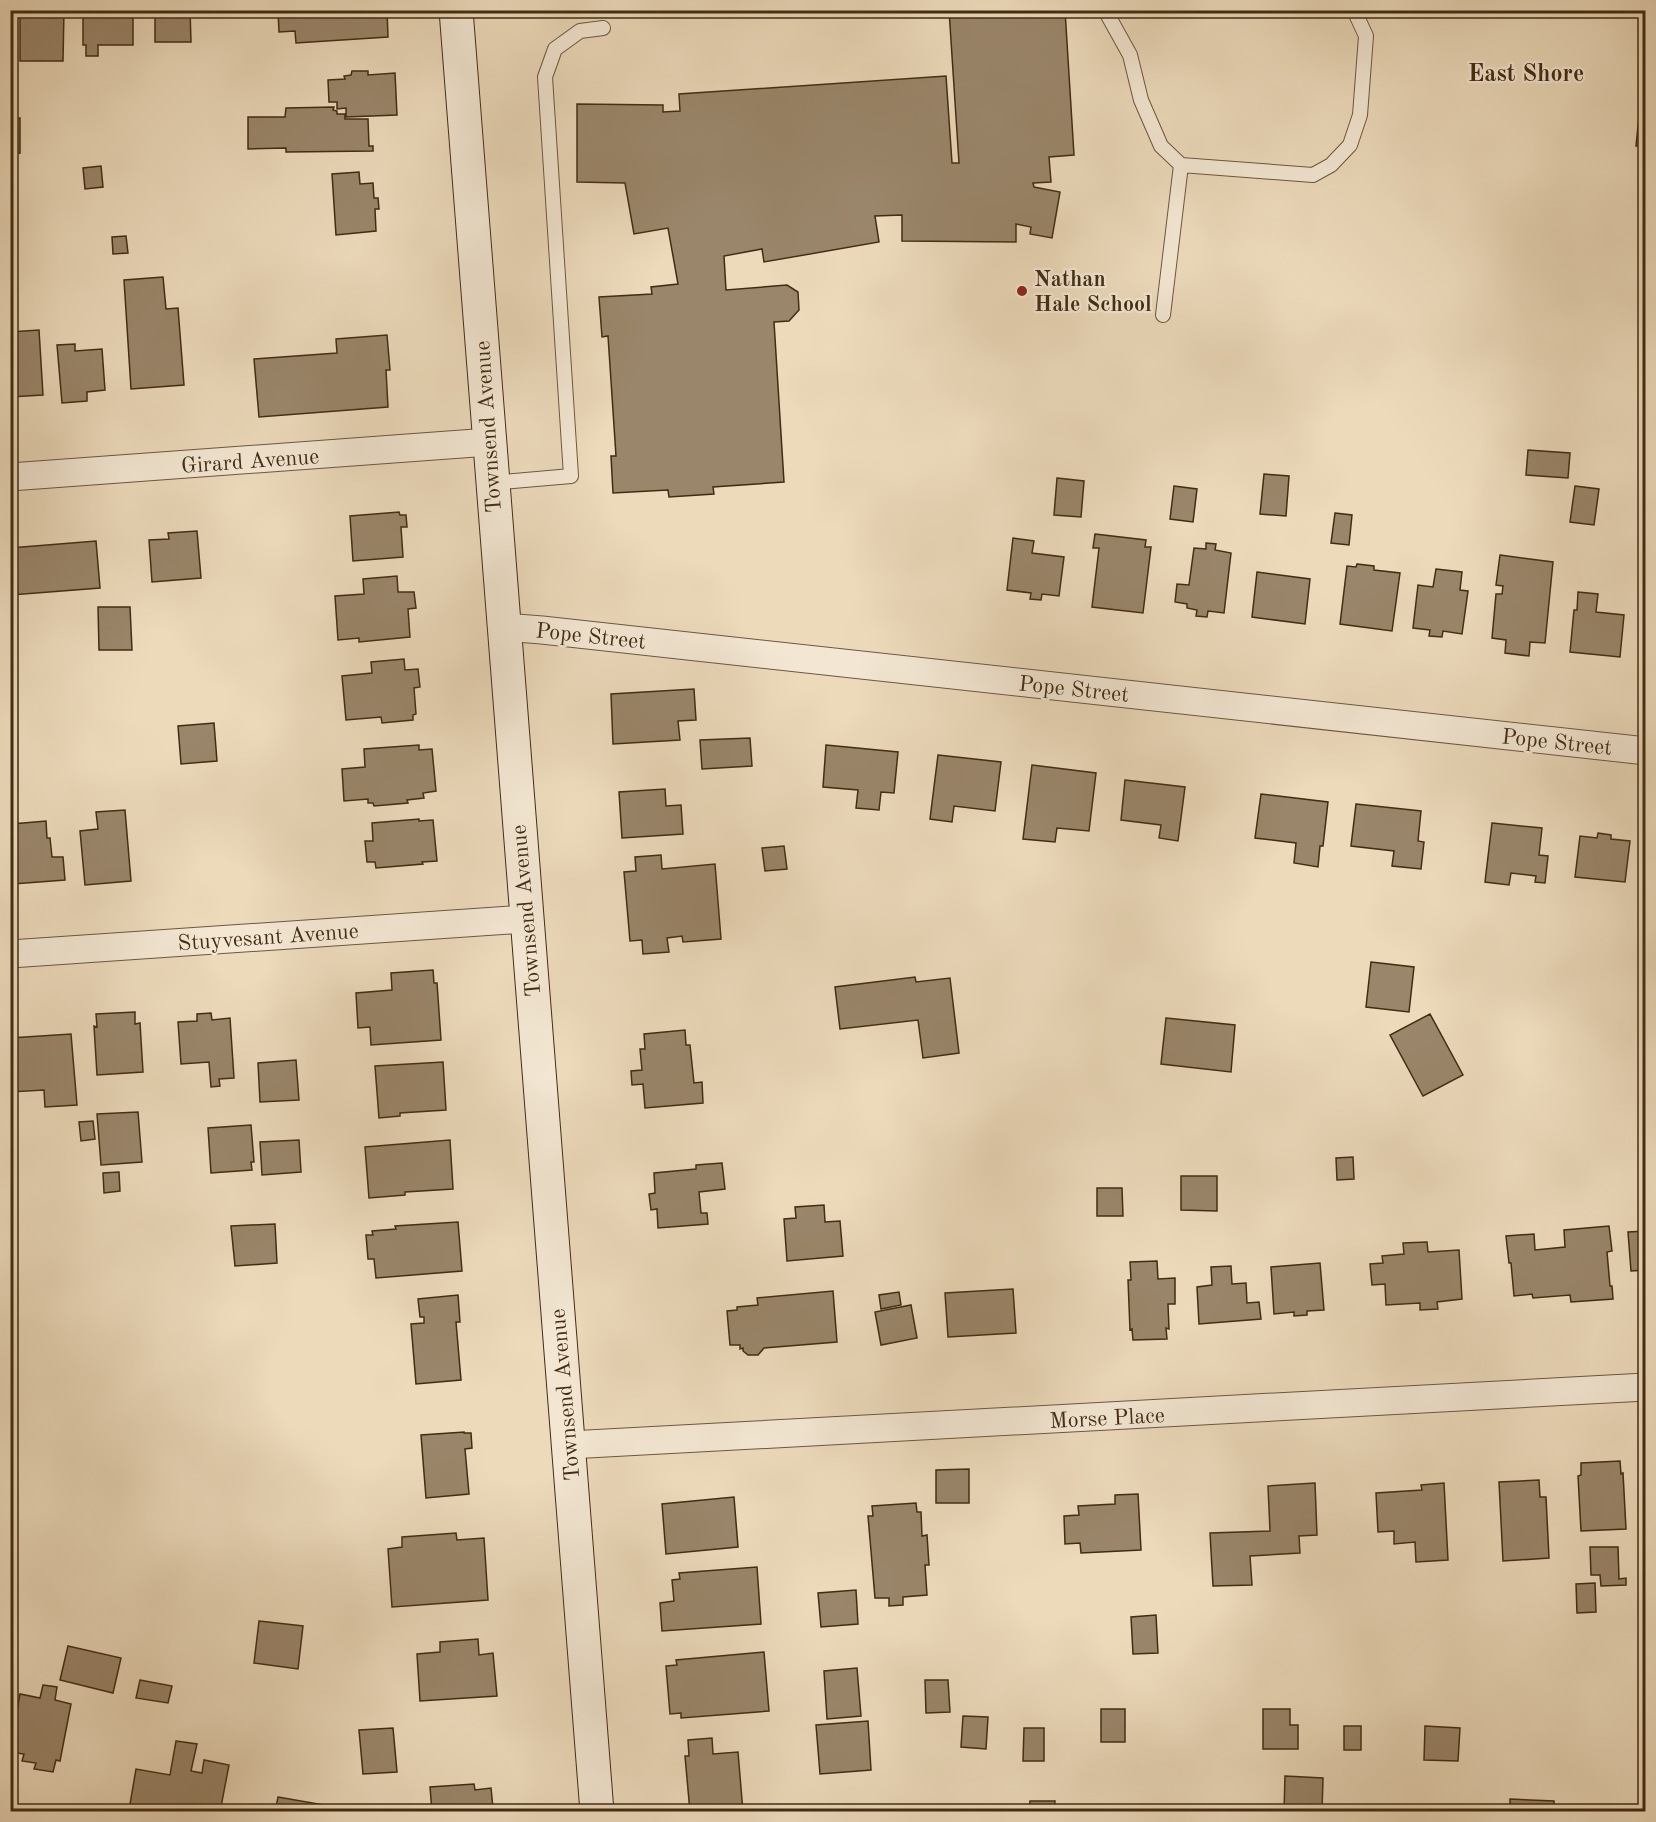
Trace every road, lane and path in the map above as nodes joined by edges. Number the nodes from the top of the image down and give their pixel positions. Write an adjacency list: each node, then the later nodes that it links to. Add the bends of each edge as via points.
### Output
1 (456, 10): 7 (main road, Townsend Avenue)
2 (1105, 10): 5 (lane, via 1130,55 1141,100 1161,146)
3 (1354, 10): 5 (lane, via 1366,36 1360,115 1350,145 1330,165 1313,175)
4 (603, 28): 9 (lane, via 580,31 555,50 545,77 571,476)
5 (1181, 165): 6 (lane)
6 (1163, 315)
7 (489, 442): 8 (street, Girard Avenue); 9 (main road, Townsend Avenue)
8 (10, 477)
9 (492, 483): 10 (main road, Townsend Avenue)
10 (503, 627): 11 (street, Pope Street); 12 (main road, Townsend Avenue)
11 (1646, 751)
12 (526, 919): 13 (street, Stuyvesant Avenue); 15 (main road, Townsend Avenue)
13 (10, 954)
14 (1646, 1387): 15 (street, Morse Place)
15 (569, 1445): 16 (main road, Townsend Avenue)
16 (597, 1812)

